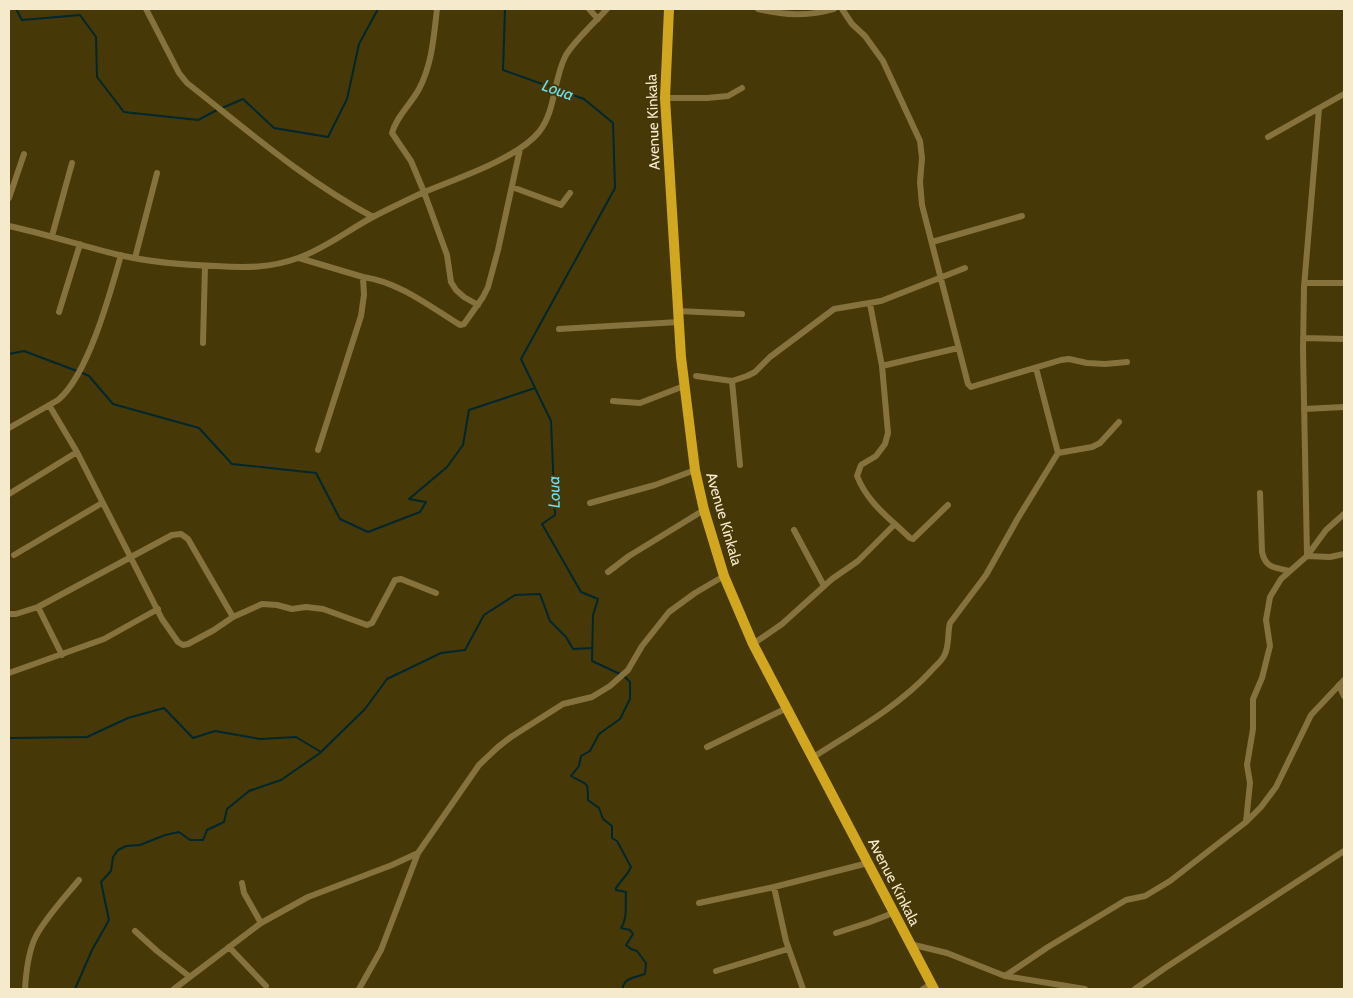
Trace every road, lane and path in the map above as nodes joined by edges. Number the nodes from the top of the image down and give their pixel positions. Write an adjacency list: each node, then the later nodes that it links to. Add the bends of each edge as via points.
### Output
1 (146, 9): 24 (street, via 179,73 187,82 316,184)
2 (437, 9): 20 (street, via 428,66 419,89 392,133 411,161)
3 (589, 9): 9 (street)
4 (607, 9): 9 (street)
5 (669, 9): 12 (main road, Avenue Kinkala)
6 (758, 9): 7 (street, via 783,15 806,15)
7 (834, 9)
8 (842, 9): 27 (street, via 883,61 920,141 922,205)
9 (598, 19): 15 (street, via 565,56 544,124)
10 (742, 88): 12 (street, via 728,96)
11 (1344, 94): 13 (street)
12 (665, 98): 40 (main road, Avenue Kinkala)
13 (1319, 109): 14 (street); 36 (street)
14 (1268, 137)
15 (520, 149): 19 (street); 20 (street)
16 (24, 154): 22 (street)
17 (72, 164): 26 (street)
18 (157, 173): 30 (street)
19 (512, 187): 21 (street, via 561,204); 39 (street, via 490,280)
20 (424, 192): 24 (street); 39 (street, via 447,255 452,282 456,290)
21 (570, 193)
22 (9, 198)
23 (1022, 216): 27 (street)
24 (373, 217): 31 (street)
25 (9, 226): 26 (street)
26 (52, 236): 28 (street)
27 (932, 242): 35 (street)
28 (80, 244): 29 (street); 41 (street)
29 (121, 255): 30 (street); 56 (street, via 90,348 65,394)
30 (135, 258): 32 (street)
31 (299, 258): 32 (street, via 254,268); 34 (street)
32 (205, 266): 47 (street)
33 (965, 268): 35 (street)
34 (363, 277): 39 (street, via 397,286 460,325); 61 (street, via 362,316)
35 (940, 277): 38 (street); 48 (street)
36 (1304, 283): 37 (street); 45 (street)
37 (1344, 283)
38 (870, 304): 50 (street); 53 (street, via 834,309 755,372)
39 (478, 305)
40 (678, 311): 42 (street); 43 (main road, Avenue Kinkala)
41 (59, 312)
42 (742, 314)
43 (679, 322): 44 (street); 54 (main road, Avenue Kinkala)
44 (559, 329)
45 (1303, 338): 46 (street); 58 (street)
46 (1344, 339)
47 (203, 343)
48 (958, 348): 50 (street); 51 (street, via 971,387)
49 (1127, 362): 51 (street, via 1105,364 1069,359)
50 (882, 366): 73 (street, via 888,433 885,444 876,456 861,466 857,476 863,490)
51 (1036, 368): 63 (street)
52 (696, 376): 53 (street)
53 (732, 381): 64 (street)
54 (684, 386): 55 (street, via 640,403); 65 (main road, Avenue Kinkala)
55 (613, 401)
56 (49, 405): 60 (street); 62 (street)
57 (1344, 407): 58 (street)
58 (1304, 409): 77 (street)
59 (1119, 422): 63 (street, via 1100,443)
60 (9, 428)
61 (318, 450)
62 (77, 452): 67 (street); 68 (street)
63 (1058, 453): 95 (street, via 986,575 950,622 948,646 943,657 891,707)
64 (740, 465)
65 (695, 470): 69 (street); 71 (main road, Avenue Kinkala)
66 (1260, 493): 79 (street, via 1264,560 1273,567)
67 (9, 494)
68 (102, 503): 76 (street); 78 (street)
69 (590, 503)
70 (948, 505): 73 (street, via 913,539)
71 (704, 510): 80 (street); 81 (main road, Avenue Kinkala)
72 (1344, 514): 77 (street, via 1326,530)
73 (895, 524): 82 (street, via 858,561)
74 (794, 530): 82 (street)
75 (1344, 554): 77 (street)
76 (14, 555)
77 (1307, 556): 79 (street)
78 (132, 557): 84 (street); 85 (street); 87 (street, via 172,535 185,536)
79 (1289, 571): 96 (street, via 1270,597 1267,608 1270,646 1253,699)
80 (608, 572)
81 (724, 576): 88 (main road, Avenue Kinkala); 98 (street, via 669,612 628,670 610,686 592,697 563,704 498,747 479,765)
82 (824, 586): 88 (street, via 782,624)
83 (436, 593): 87 (street, via 401,579 395,580 372,623 367,625 323,609 292,609 270,604 262,604)
84 (38, 607): 86 (street); 89 (street)
85 (158, 609): 87 (street, via 182,645); 89 (street, via 104,639)
86 (9, 614)
87 (233, 618)
88 (753, 644): 93 (main road, Avenue Kinkala)
89 (62, 655): 90 (street)
90 (9, 673)
91 (1342, 683): 92 (street); 96 (street, via 1311,715 1276,787)
92 (1344, 696)
93 (787, 708): 94 (street); 95 (main road, Avenue Kinkala)
94 (707, 748)
95 (812, 758): 99 (main road, Avenue Kinkala)
96 (1246, 822): 112 (street, via 1170,882 1145,896 1126,900)
97 (1344, 851): 121 (street)
98 (418, 853): 105 (street, via 308,897); 118 (street, via 381,950)
99 (868, 863): 102 (street); 104 (main road, Avenue Kinkala)
100 (79, 880): 116 (street, via 36,936)
101 (242, 883): 105 (street)
102 (774, 887): 103 (street); 110 (street)
103 (699, 903)
104 (893, 913): 107 (street); 108 (main road, Avenue Kinkala)
105 (261, 923): 109 (street)
106 (135, 930): 113 (street)
107 (836, 933)
108 (909, 944): 112 (street, via 946,953); 115 (main road, Avenue Kinkala)
109 (229, 947): 113 (street); 114 (street)
110 (788, 948): 111 (street); 119 (street)
111 (716, 972)
112 (1005, 976): 120 (street)
113 (190, 977): 117 (street)
114 (266, 986)
115 (929, 988)
116 (25, 989)
117 (174, 989)
118 (359, 989)
119 (803, 989)
120 (1085, 989)
121 (1135, 989)

